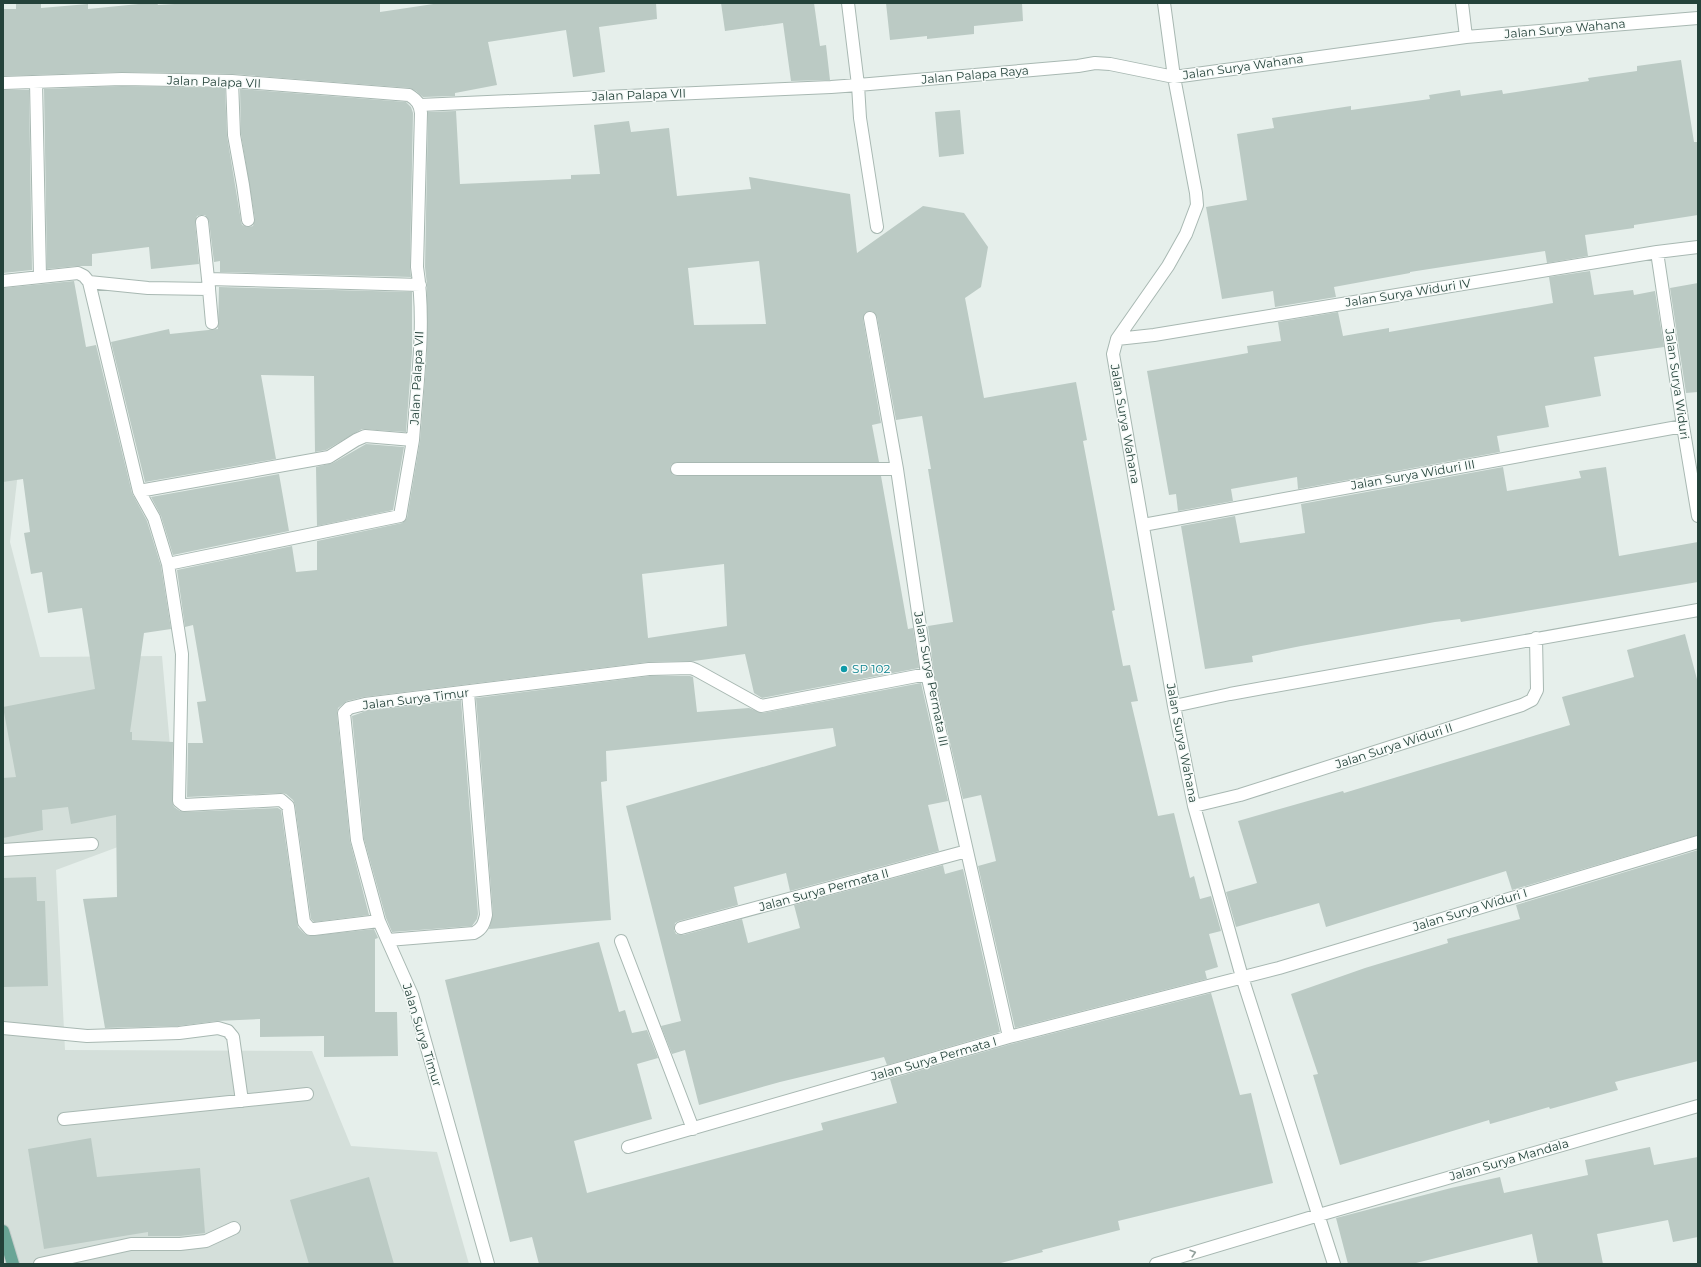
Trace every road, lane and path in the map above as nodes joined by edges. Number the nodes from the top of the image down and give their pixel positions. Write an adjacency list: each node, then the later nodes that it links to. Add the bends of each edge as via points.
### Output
1 (848, 3): 10 (street)
2 (1164, 3): 6 (street)
3 (1462, 3): 5 (street)
4 (1698, 18): 5 (street, Jalan Surya Wahana)
5 (1466, 37): 6 (street, Jalan Surya Wahana)
6 (1174, 77): 10 (street, Jalan Palapa Raya, via 1095,63); 24 (street, Jalan Surya Wahana, via 1197,205 1186,234 1168,266)
7 (232, 81): 8 (street, Jalan Palapa VII, via 122,79); 11 (street, Jalan Palapa VII, via 409,95); 12 (street, via 234,134)
8 (36, 82): 9 (street, Jalan Palapa VII); 17 (street)
9 (3, 83)
10 (858, 85): 11 (street, Jalan Palapa VII); 14 (street, via 860,118)
11 (420, 105): 21 (street, Jalan Palapa VII, via 417,267)
12 (248, 220)
13 (202, 222): 20 (street)
14 (877, 227)
15 (1698, 247): 16 (street, Jalan Surya Widuri IV)
16 (1657, 252): 24 (street, Jalan Surya Widuri IV); 25 (street, Jalan Surya Widuri)
17 (40, 277): 18 (street); 19 (street, via 78,273)
18 (3, 281)
19 (89, 282): 20 (street, via 148,288); 29 (street)
20 (208, 284): 21 (street); 23 (street)
21 (420, 285): 26 (street, Jalan Palapa VII, via 420,361)
22 (870, 318): 28 (street, Jalan Surya Permata III)
23 (212, 323)
24 (1117, 339): 31 (street, Jalan Surya Wahana, via 1113,354)
25 (1683, 426): 30 (street, Jalan Surya Widuri); 31 (street, Jalan Surya Widuri III)
26 (413, 440): 29 (street, Jalan Palapa VII, via 365,436 329,457); 32 (street, via 400,516)
27 (677, 469): 28 (street)
28 (897, 470): 35 (street, Jalan Surya Permata III)
29 (139, 491): 32 (street, via 154,518)
30 (1698, 516)
31 (1143, 525): 37 (street, Jalan Surya Wahana)
32 (168, 564): 43 (street, via 182,654 179,801 184,805 281,800 285,802 288,806 304,922 307,926 314,929)
33 (1698, 610): 34 (street)
34 (1536, 638): 37 (street); 38 (street, Jalan Surya Widuri II, via 1537,690 1532,700 1522,705 1240,796)
35 (927, 674): 36 (street, Jalan Surya Timur, via 768,705 757,705 691,668 649,669); 42 (street, Jalan Surya Permata III)
36 (468, 692): 43 (street, Jalan Surya Timur, via 365,704 349,708 344,713 357,840); 45 (street, via 486,915 484,924 474,933)
37 (1174, 706): 38 (street, Jalan Surya Wahana)
38 (1194, 806): 47 (street, Jalan Surya Wahana)
39 (1698, 842): 47 (street, Jalan Surya Widuri I)
40 (92, 844): 41 (street)
41 (3, 850)
42 (967, 851): 44 (street, Jalan Surya Permata II); 49 (street, Jalan Surya Permata III)
43 (379, 921): 45 (street, Jalan Surya Timur)
44 (681, 928)
45 (388, 940): 61 (street, Jalan Surya Timur, via 412,995)
46 (621, 941): 54 (street)
47 (1242, 977): 49 (street, Jalan Surya Permata I); 56 (street)
48 (3, 1028): 51 (street, via 87,1036 178,1033 218,1028 228,1030 233,1037)
49 (1009, 1037): 54 (street, Jalan Surya Permata I)
50 (307, 1094): 51 (street)
51 (242, 1102): 53 (street)
52 (1698, 1106): 56 (street, Jalan Surya Mandala)
53 (64, 1119)
54 (693, 1129): 55 (street, Jalan Surya Permata I)
55 (628, 1147)
56 (1319, 1215): 62 (street, Jalan Surya Mandala, one-way to 56); 63 (street)
57 (234, 1228): 60 (street, via 206,1241 131,1244)
58 (3, 1231): 59 (main road)
59 (13, 1264)
60 (40, 1264)
61 (488, 1264)
62 (1156, 1264)
63 (1334, 1264)

